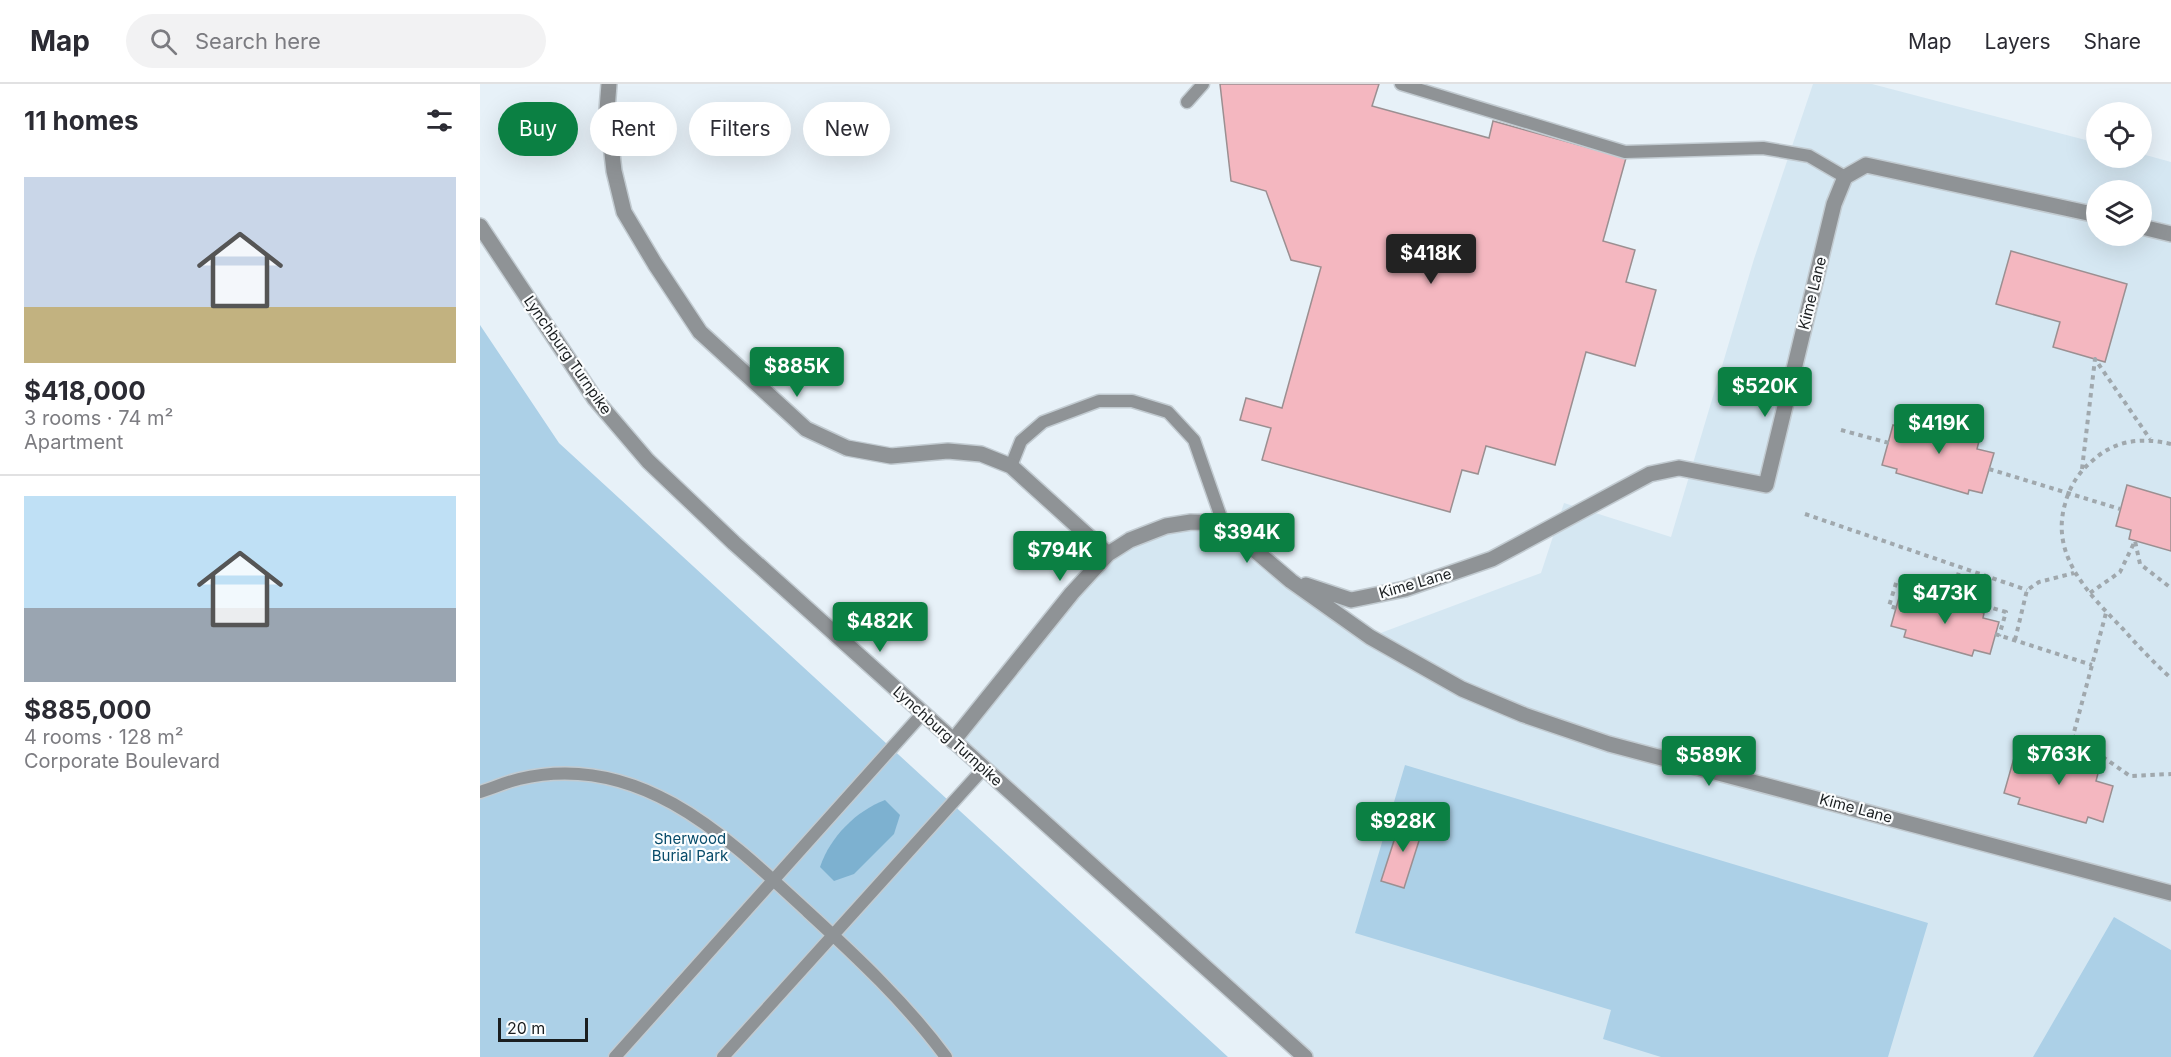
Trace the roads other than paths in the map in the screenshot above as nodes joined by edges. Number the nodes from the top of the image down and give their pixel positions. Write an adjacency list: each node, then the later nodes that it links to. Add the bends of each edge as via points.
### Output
1 (609, 84): 10 (street, via 607,111 614,171 624,212 700,332 806,429 847,448 891,456 948,451 981,454)
2 (1203, 84): 4 (lane)
3 (1401, 84): 5 (lane, via 1625,152 1763,148 1809,156)
4 (1187, 102)
5 (1845, 177): 6 (street, via 1866,165); 13 (street, Kime Lane, via 1833,204 1766,485 1679,468 1650,474 1492,559 1405,589 1351,600)
6 (2086, 213)
7 (480, 226): 14 (street, Lynchburg Turnpike, via 595,399 648,460)
8 (2152, 229): 9 (street)
9 (2171, 234)
10 (1011, 466): 11 (lane, via 1021,441 1043,422 1100,401 1132,401 1168,412 1194,440); 12 (street)
11 (1223, 523): 12 (street, via 1166,526 1130,540); 13 (street, Kime Lane)
12 (1108, 554): 15 (street)
13 (1292, 581): 19 (street, Kime Lane, via 1370,637 1462,689 1524,715 1610,744)
14 (923, 713): 15 (street, Lynchburg Turnpike); 18 (lane)
15 (953, 741): 16 (street, Lynchburg Turnpike)
16 (984, 768): 20 (lane); 24 (street, Lynchburg Turnpike)
17 (480, 792): 18 (lane, via 520,779 557,774 598,777 639,788 671,801 711,825)
18 (774, 880): 20 (lane); 21 (lane)
19 (2171, 893)
20 (832, 934): 22 (lane); 23 (lane, via 877,975)
21 (615, 1057)
22 (723, 1057)
23 (946, 1057)
24 (1305, 1057)

